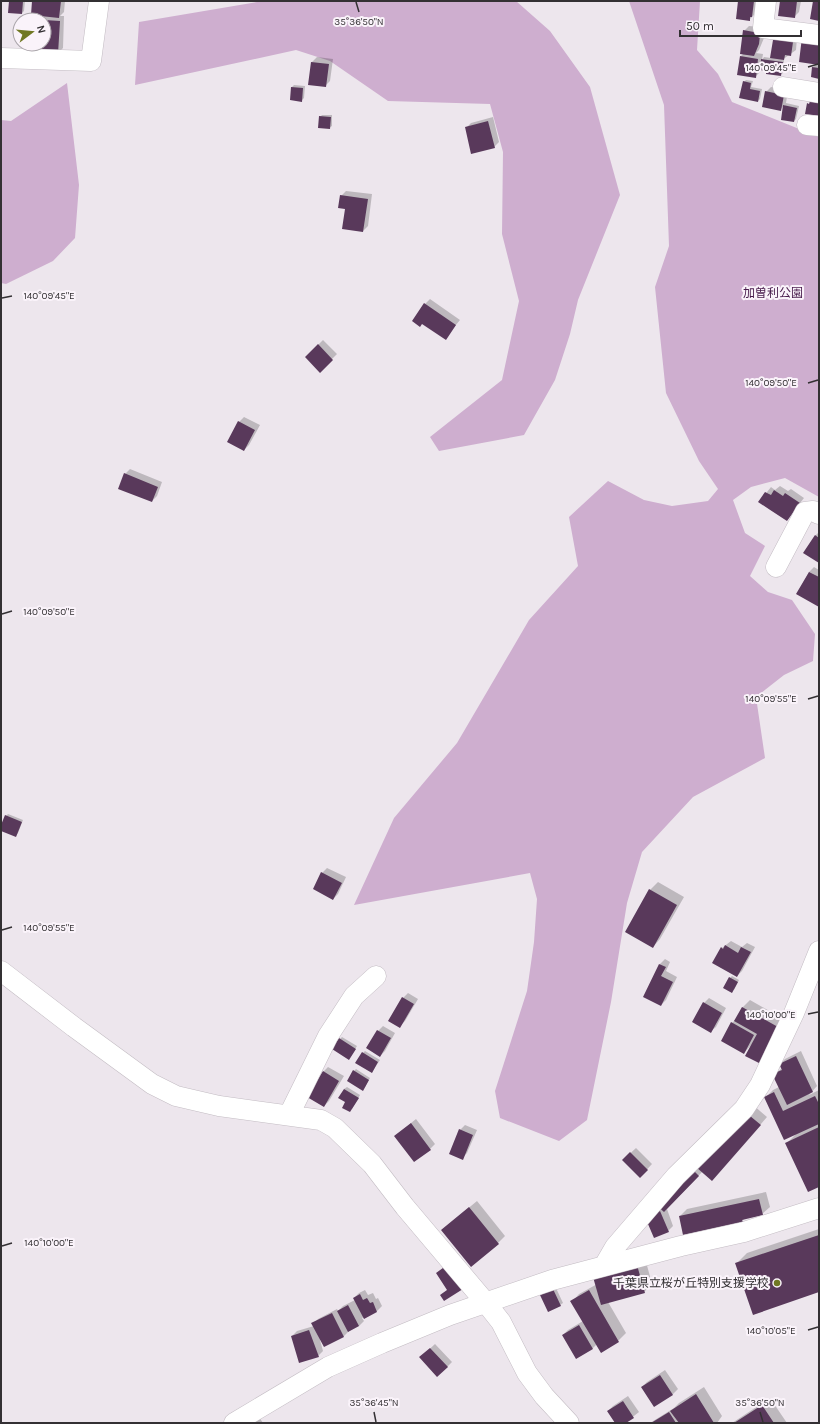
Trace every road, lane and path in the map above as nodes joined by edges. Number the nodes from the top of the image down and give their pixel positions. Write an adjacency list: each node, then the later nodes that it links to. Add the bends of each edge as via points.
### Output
1 (100, 1): 4 (street, via 92,61)
2 (766, 1): 3 (street, via 763,28)
3 (819, 35)
4 (1, 58)
5 (783, 87): 6 (street)
6 (819, 93)
7 (819, 514): 8 (street, via 813,511 805,512)
8 (776, 567)
9 (819, 951): 14 (street, via 794,1014 760,1085 744,1109 676,1176 615,1247)
10 (1, 971): 12 (street, via 152,1084 176,1096 219,1106)
11 (376, 976): 12 (street, via 354,996 328,1036)
12 (289, 1115): 15 (street, via 321,1120 335,1128 372,1164)
13 (819, 1208): 14 (street, via 744,1232)
14 (604, 1266): 15 (street, via 552,1280)
15 (486, 1303): 16 (street, via 450,1315 328,1367); 17 (street, via 501,1322 527,1373)
16 (234, 1423)
17 (569, 1423)

